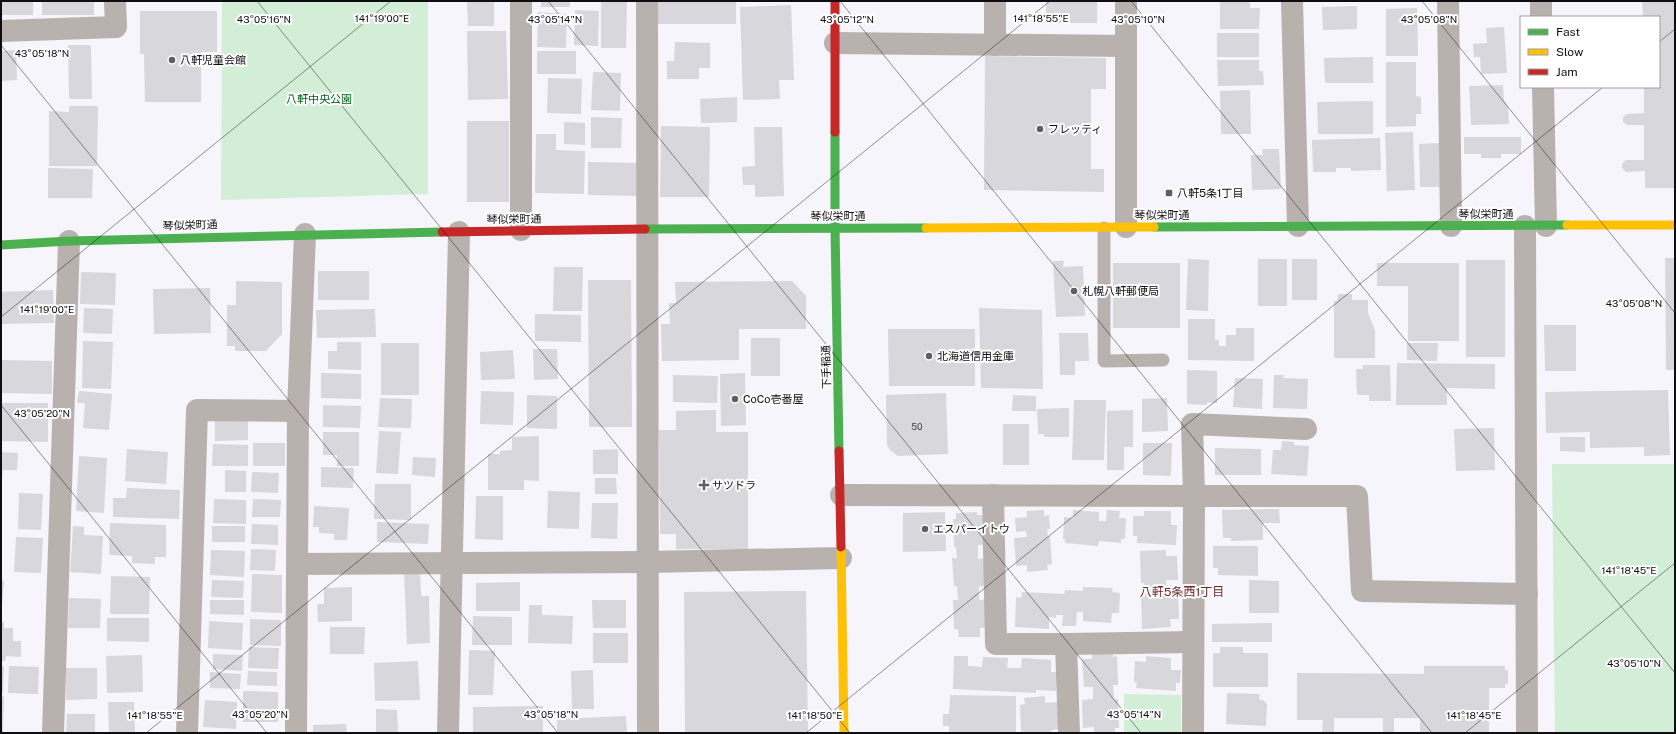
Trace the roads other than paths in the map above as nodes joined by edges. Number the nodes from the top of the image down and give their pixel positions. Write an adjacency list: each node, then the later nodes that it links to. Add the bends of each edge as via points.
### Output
1 (115, 1): 11 (street, via 116,26)
2 (521, 1): 23 (street)
3 (647, 1): 24 (street)
4 (835, 1): 12 (main road, 下手稲通)
5 (995, 1): 13 (street)
6 (1126, 1): 14 (street)
7 (1292, 1): 17 (street)
8 (1448, 1): 18 (street)
9 (1541, 1): 10 (street)
10 (1541, 16)
11 (1, 31)
12 (835, 43): 13 (street); 21 (main road, 下手稲通)
13 (995, 45): 14 (street)
14 (1126, 46): 20 (street)
15 (1543, 88): 19 (street)
16 (1675, 225): 19 (main road, 琴似栄町通)
17 (1298, 226): 18 (main road, 琴似栄町通); 20 (main road, 琴似栄町通)
18 (1451, 226): 19 (main road, 琴似栄町通)
19 (1535, 226): 39 (street)
20 (1126, 227): 22 (main road, 琴似栄町通)
21 (835, 228): 22 (main road, 琴似栄町通); 24 (main road, 琴似栄町通); 32 (main road, 下手稲通)
22 (1104, 228): 29 (lane, via 1104,361)
23 (521, 230): 24 (main road, 琴似栄町通); 25 (main road, 琴似栄町通)
24 (646, 230): 36 (street)
25 (459, 232): 26 (main road, 琴似栄町通); 37 (street)
26 (304, 234): 27 (main road, 琴似栄町通); 30 (street)
27 (69, 241): 28 (main road, 琴似栄町通); 42 (street)
28 (1, 245)
29 (1163, 360)
30 (298, 411): 38 (street); 43 (street, via 197,410)
31 (1306, 429): 34 (street, via 1192,424)
32 (841, 494): 33 (street); 35 (main road, 下手稲通)
33 (993, 495): 34 (street); 41 (street, via 996,644)
34 (1194, 496): 39 (street, via 1356,496 1362,591); 40 (street)
35 (841, 558): 36 (street); 47 (main road, 下手稲通)
36 (648, 562): 37 (street); 46 (street)
37 (451, 563): 38 (street); 45 (street)
38 (298, 564): 44 (street)
39 (1527, 594): 50 (street)
40 (1193, 642): 41 (street); 49 (street)
41 (1066, 644): 48 (street)
42 (53, 733)
43 (187, 733)
44 (296, 733)
45 (448, 733)
46 (648, 733)
47 (844, 733)
48 (1069, 733)
49 (1193, 733)
50 (1527, 733)

